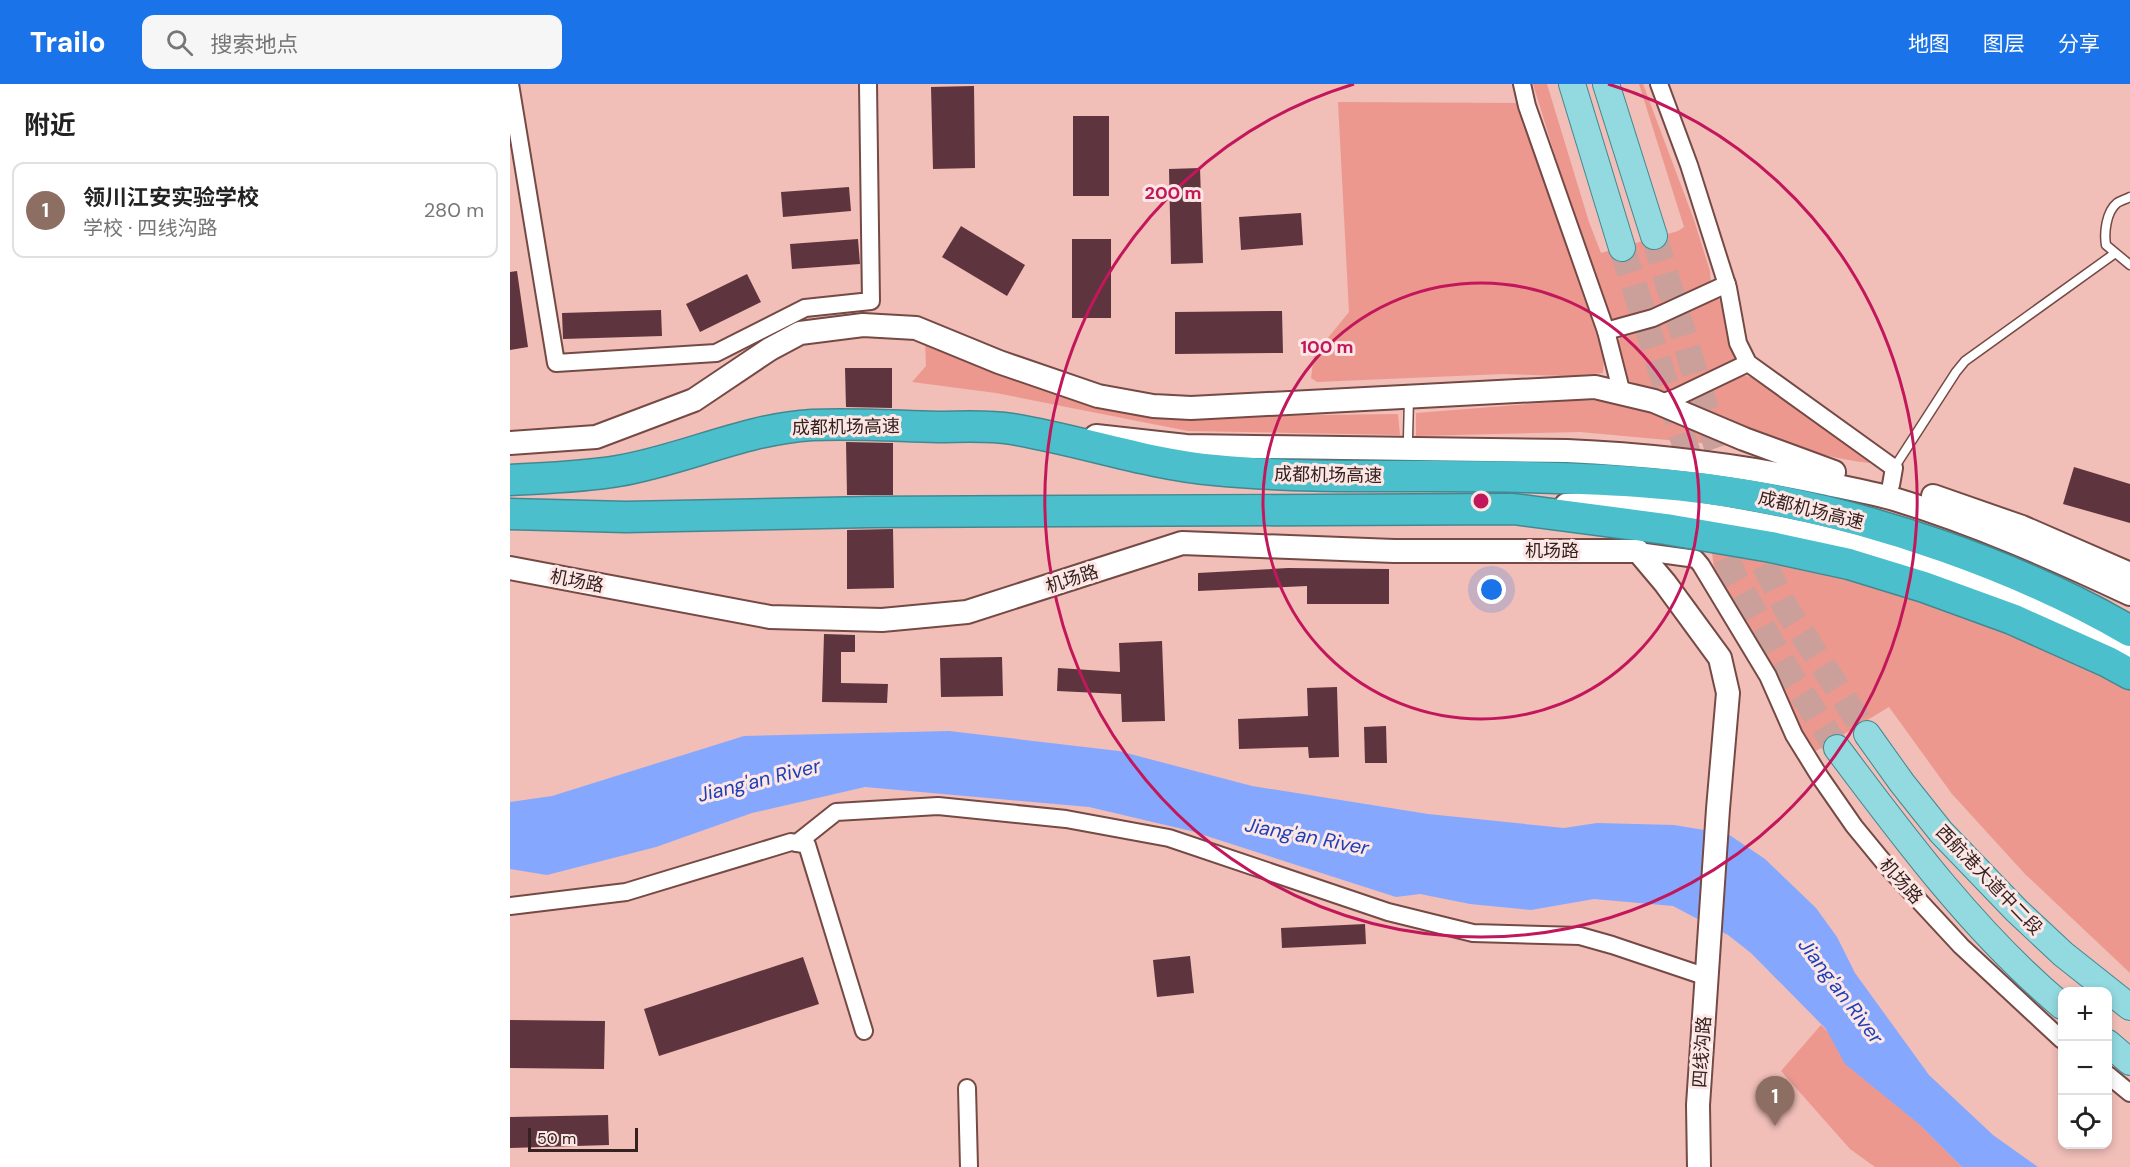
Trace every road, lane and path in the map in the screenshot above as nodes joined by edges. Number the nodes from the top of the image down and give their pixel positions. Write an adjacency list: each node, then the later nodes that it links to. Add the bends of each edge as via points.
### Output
1 (510, 84): 2 (street, via 556,363 716,353 805,308 871,301)
2 (868, 84)
3 (1522, 84): 13 (street)
4 (1572, 84): 9 (main road)
5 (1606, 84): 8 (main road)
6 (1659, 84): 12 (street)
7 (2130, 197): 10 (lane, via 2111,210 2105,234 2106,245)
8 (1654, 236)
9 (1622, 248)
10 (2114, 254): 11 (lane); 23 (lane, via 1965,361)
11 (2130, 265)
12 (1726, 284): 13 (street, via 1653,318); 14 (street, via 1738,343)
13 (1606, 330): 15 (street)
14 (1748, 363): 17 (street); 23 (street)
15 (1622, 393): 16 (main road, via 1595,387); 17 (main road)
16 (1409, 398): 19 (lane); 20 (main road, via 1191,408 1153,406 1098,396 916,328 863,325 800,333 694,400 596,437)
17 (1659, 404): 22 (main road)
18 (1008, 428): 21 (main road, via 1186,446 1567,451); 24 (highway, 成都机场高速, via 811,425 764,430 619,471); 31 (highway, 成都机场高速, via 1216,470 1298,475 1527,477 1675,486 1748,495 1859,521 1977,559 2052,590)
19 (1408, 438)
20 (510, 443)
21 (1674, 458): 22 (main road, via 1748,460); 30 (main road, via 1799,477 1892,498 2004,537)
22 (1834, 471): 23 (main road)
23 (1892, 476): 29 (main road)
24 (510, 480)
25 (1513, 509): 26 (highway, 成都机场高速, via 626,517); 32 (main road, via 1626,505 1800,531 1983,586); 33 (highway, 成都机场高速, via 1666,529 1849,564 2012,619)
26 (510, 514)
27 (1638, 551): 28 (main road, 机场路, via 1182,543 967,612 882,621 770,617); 38 (main road, 四线沟路, via 1719,658 1728,693); 42 (street, 机场路, via 1695,559 1701,565 1768,676 1794,735 1854,826 1961,946)
28 (510, 568)
29 (2130, 574)
30 (2130, 594)
31 (2130, 631)
32 (2130, 648)
33 (2130, 674)
34 (1867, 734): 40 (main road, 西航港大道中二段, via 1941,832 2016,910 2063,954)
35 (1837, 748): 39 (main road, 西航港大道中二段, via 1985,932)
36 (797, 843): 37 (street, via 626,892); 38 (street, via 836,812 938,806 1066,819 1168,838 1399,915 1473,933 1580,936); 41 (street, via 807,845)
37 (510, 906)
38 (1707, 977): 49 (main road, 四线沟路, via 1698,1105)
39 (2058, 1003)
40 (2130, 1007)
41 (864, 1031)
42 (2058, 1036)
43 (2112, 1047): 44 (main road)
44 (2130, 1062)
45 (2112, 1078): 47 (street)
46 (967, 1088): 48 (street)
47 (2130, 1093)
48 (969, 1167)
49 (1700, 1167)

